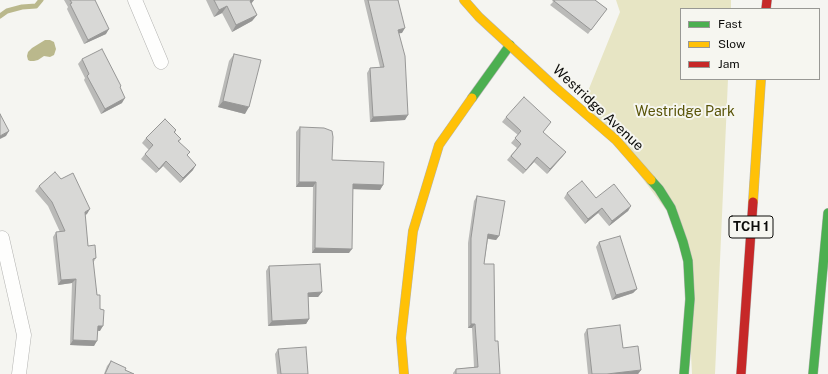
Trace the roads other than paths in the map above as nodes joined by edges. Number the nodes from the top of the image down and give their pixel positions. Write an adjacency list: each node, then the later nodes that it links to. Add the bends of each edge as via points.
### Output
1 (134, 0): 4 (street)
2 (464, 0): 3 (main road, Westridge Avenue)
3 (510, 45): 9 (main road, via 439,146 413,231 401,338); 10 (main road, Westridge Avenue, via 616,140 659,189 671,208 688,261 690,320)
4 (161, 62)
5 (761, 80): 11 (main road, TCH 1)
6 (828, 213): 12 (main road)
7 (2, 238): 8 (street, via 24,335)
8 (20, 374)
9 (404, 374)
10 (684, 374)
11 (741, 374)
12 (813, 374)

